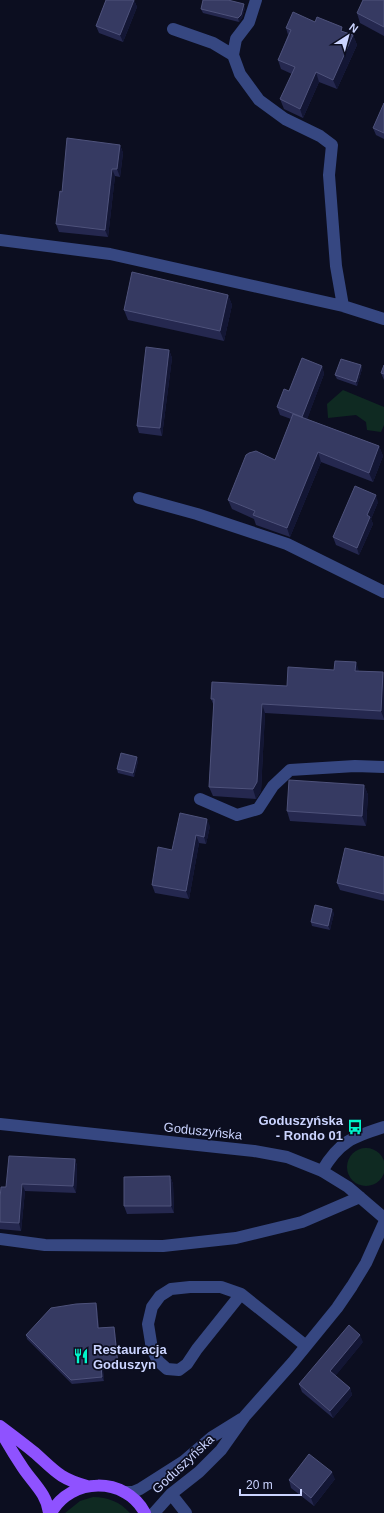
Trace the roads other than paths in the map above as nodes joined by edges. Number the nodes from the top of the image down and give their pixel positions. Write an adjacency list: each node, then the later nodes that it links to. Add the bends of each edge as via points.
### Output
1 (256, 0): 3 (street, via 249,22 236,38)
2 (173, 29): 3 (street, via 214,43)
3 (233, 55): 5 (street, via 240,74 259,100 285,119 320,136 332,145 330,182 336,266)
4 (0, 240): 5 (street, via 110,254)
5 (343, 306): 6 (street)
6 (384, 319)
7 (139, 498): 8 (street, via 197,514 286,544)
8 (384, 592)
9 (384, 767): 10 (street, via 290,770 273,786 258,809 237,815)
10 (200, 800)
11 (0, 1124): 13 (street, Goduszyńska, via 254,1151 287,1157)
12 (384, 1127): 13 (street, via 359,1135 342,1145)
13 (322, 1171): 14 (street, Goduszyńska)
14 (360, 1197): 15 (street, Goduszyńska); 17 (street, via 302,1222 236,1238 163,1246 45,1246)
15 (384, 1218)
16 (384, 1223): 19 (street, Goduszyńska, via 366,1263 352,1286)
17 (0, 1239)
18 (241, 1294): 18 (street, via 188,1364 178,1370 167,1369 158,1361 152,1349 148,1324 152,1308 160,1296 171,1289 190,1287 221,1288); 19 (street)
19 (306, 1346): 20 (street, Goduszyńska)
20 (245, 1416): 24 (street, Goduszyńska, via 212,1437 184,1461 140,1489); 25 (street, Goduszyńska, via 221,1450)
21 (0, 1426): 23 (main road, via 61,1477)
22 (0, 1430): 26 (main road, via 23,1469 42,1492)
23 (87, 1486): 24 (main road, via 106,1485); 26 (main road, via 64,1497)
24 (124, 1492): 27 (main road, via 138,1503)
25 (171, 1494): 28 (street, Goduszyńska); 29 (street)
26 (50, 1513)
27 (145, 1513)
28 (154, 1513)
29 (186, 1513)

